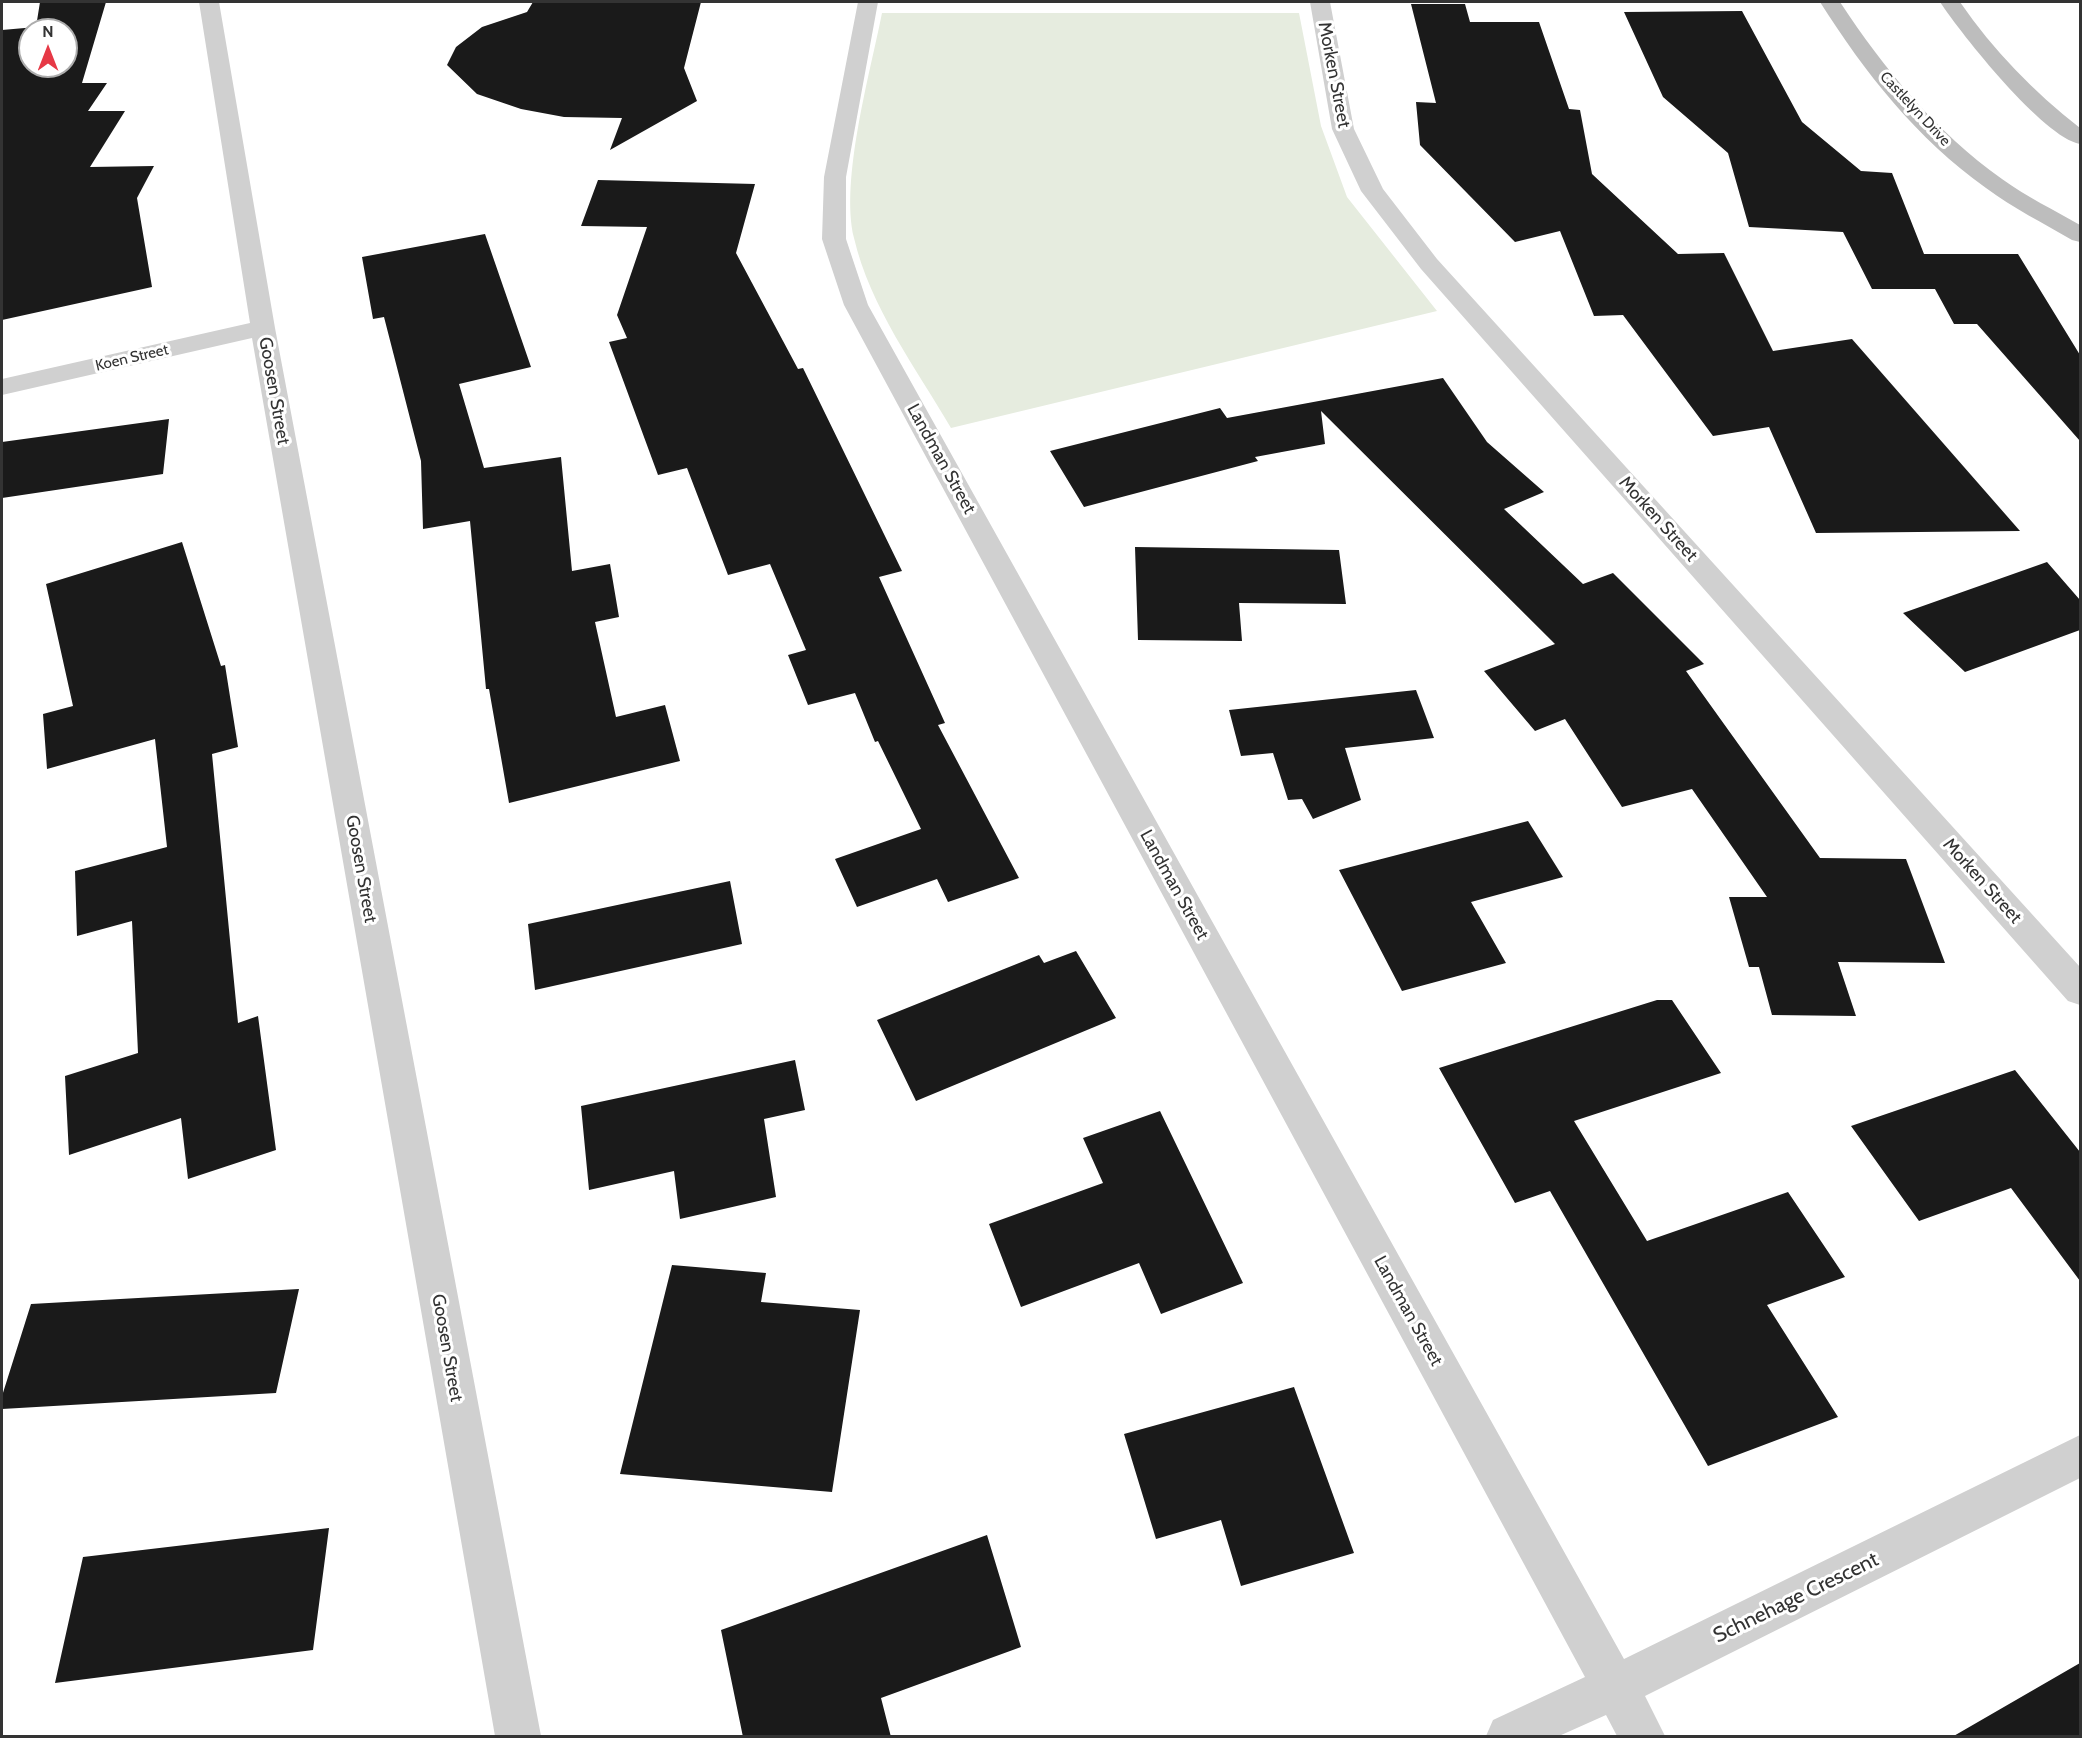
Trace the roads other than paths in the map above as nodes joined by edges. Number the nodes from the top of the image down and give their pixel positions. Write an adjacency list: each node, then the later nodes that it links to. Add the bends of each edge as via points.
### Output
1 (209, 2): 8 (street, Goosen Street)
2 (868, 2): 12 (street, Landman Street, via 835,177 834,239 856,305)
3 (1320, 2): 10 (street, Morken Street, via 1343,129 1372,191 1429,264)
4 (1830, 2): 7 (street, Castlelyn Drive, via 1853,40 1935,135 1994,184)
5 (1950, 2): 6 (street, via 1965,25 2044,111)
6 (2080, 138)
7 (2080, 235)
8 (263, 328): 9 (street, Koen Street); 13 (street, Goosen Street)
9 (2, 387)
10 (2080, 990)
11 (2080, 1456): 12 (street, Schnehage Crescent)
12 (1615, 1687): 14 (street, Schnehage Crescent); 15 (street, Landman Street)
13 (518, 1737)
14 (1509, 1737)
15 (1642, 1737)

